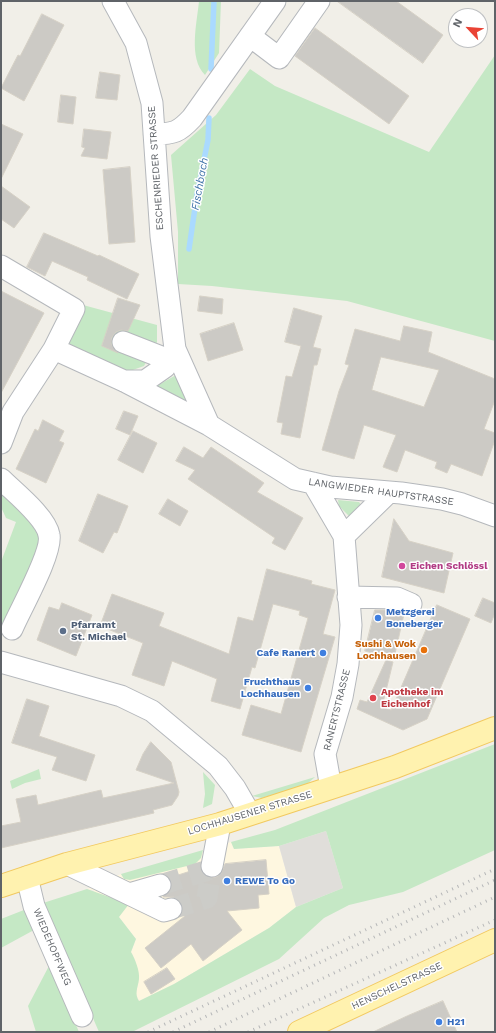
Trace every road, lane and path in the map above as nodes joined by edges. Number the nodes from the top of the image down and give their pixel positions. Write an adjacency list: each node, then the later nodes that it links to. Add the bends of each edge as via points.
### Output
1 (113, 1): 5 (street, ESCHENRIEDER STRASSE, via 136,43 152,103)
2 (275, 1): 4 (street)
3 (319, 1): 4 (street, via 279,58)
4 (250, 36): 5 (street, via 181,130 171,134)
5 (154, 134): 9 (street, ESCHENRIEDER STRASSE)
6 (1, 266): 8 (street, via 74,309)
7 (123, 342): 9 (street)
8 (54, 349): 10 (street, LANGWIEDER HAUPTSTRASSE); 12 (street, via 13,412)
9 (172, 354): 10 (street, LANGWIEDER HAUPTSTRASSE, via 165,367 146,381); 11 (street)
10 (124, 381): 11 (street, LANGWIEDER HAUPTSTRASSE)
11 (208, 425): 14 (street, LANGWIEDER HAUPTSTRASSE, via 295,479)
12 (1, 443)
13 (1, 479): 20 (street, via 42,520 50,535 47,553)
14 (313, 483): 15 (street, LANGWIEDER HAUPTSTRASSE); 17 (street, RANERTSTRASSE)
15 (389, 492): 16 (street, LANGWIEDER HAUPTSTRASSE, via 442,499); 17 (street)
16 (495, 516)
17 (344, 536): 18 (street, RANERTSTRASSE)
18 (348, 597): 19 (street, via 397,598); 23 (street, RANERTSTRASSE, via 348,664 342,696 325,754)
19 (411, 604)
20 (12, 629)
21 (1, 662): 24 (street, via 121,696 152,711 218,766)
22 (495, 728): 23 (main road, LOCHHAUSENER STRASSE)
23 (331, 788): 24 (main road, LOCHHAUSENER STRASSE)
24 (250, 814): 25 (main road, LOCHHAUSENER STRASSE)
25 (220, 824): 26 (main road, LOCHHAUSENER STRASSE); 27 (street)
26 (67, 864): 28 (main road, LOCHHAUSENER STRASSE); 30 (street, via 132,896)
27 (212, 866)
28 (27, 877): 29 (main road, LOCHHAUSENER STRASSE); 32 (street, WIEDEHOPFWEG, via 34,906)
29 (1, 886)
30 (162, 899)
31 (495, 940): 33 (main road, HENSCHELSTRASSE)
32 (82, 1016)
33 (299, 1032)

